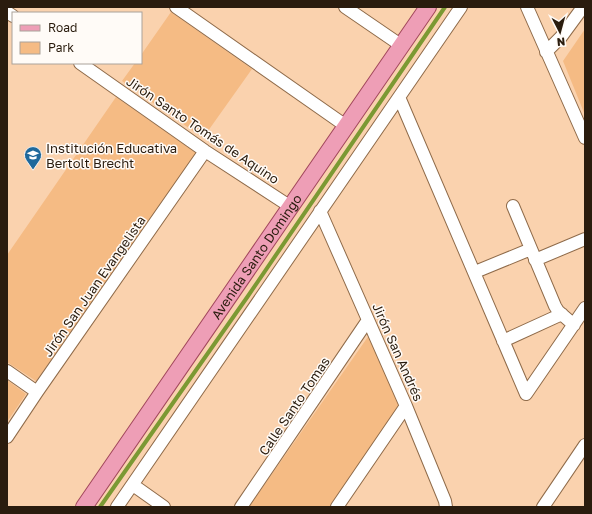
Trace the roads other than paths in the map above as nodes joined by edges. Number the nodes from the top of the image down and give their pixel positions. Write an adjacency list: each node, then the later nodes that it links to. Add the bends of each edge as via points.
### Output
1 (176, 7): 11 (street)
2 (345, 7): 7 (street)
3 (428, 7): 7 (main road, Avenida Santo Domingo)
4 (461, 7): 10 (street, Avenida Santo Domingo)
5 (527, 7): 8 (street)
6 (584, 7): 8 (street)
7 (402, 46): 11 (main road, Avenida Santo Domingo)
8 (546, 52): 12 (street)
9 (81, 64): 13 (street, Jirón Santo Tomás de Aquino)
10 (399, 97): 16 (street, Avenida Santo Domingo); 19 (street)
11 (346, 126): 15 (main road, Avenida Santo Domingo)
12 (585, 138)
13 (205, 151): 15 (street, Jirón Santo Tomás de Aquino); 26 (street, Jirón San Juan Evangelista)
14 (513, 206): 18 (street)
15 (291, 207): 31 (main road, Avenida Santo Domingo)
16 (320, 211): 22 (street, Jirón San Andrés); 30 (street, Avenida Santo Domingo)
17 (585, 239): 18 (street)
18 (533, 255): 19 (street); 21 (street, via 555,306)
19 (474, 272): 24 (street)
20 (585, 308): 23 (street)
21 (562, 314): 23 (street); 24 (street)
22 (368, 320): 27 (street, Jirón San Andrés); 34 (street, Calle Santo Tomas)
23 (574, 325): 24 (street, via 526,394)
24 (503, 341)
25 (7, 371): 26 (street)
26 (37, 392): 28 (street, Jirón San Juan Evangelista)
27 (406, 406): 35 (street); 36 (street, Jirón San Andrés)
28 (7, 437)
29 (585, 445): 37 (street)
30 (133, 485): 32 (street, Avenida Santo Domingo); 33 (street)
31 (84, 507)
32 (117, 507)
33 (164, 507)
34 (241, 507)
35 (337, 507)
36 (446, 507)
37 (543, 507)

